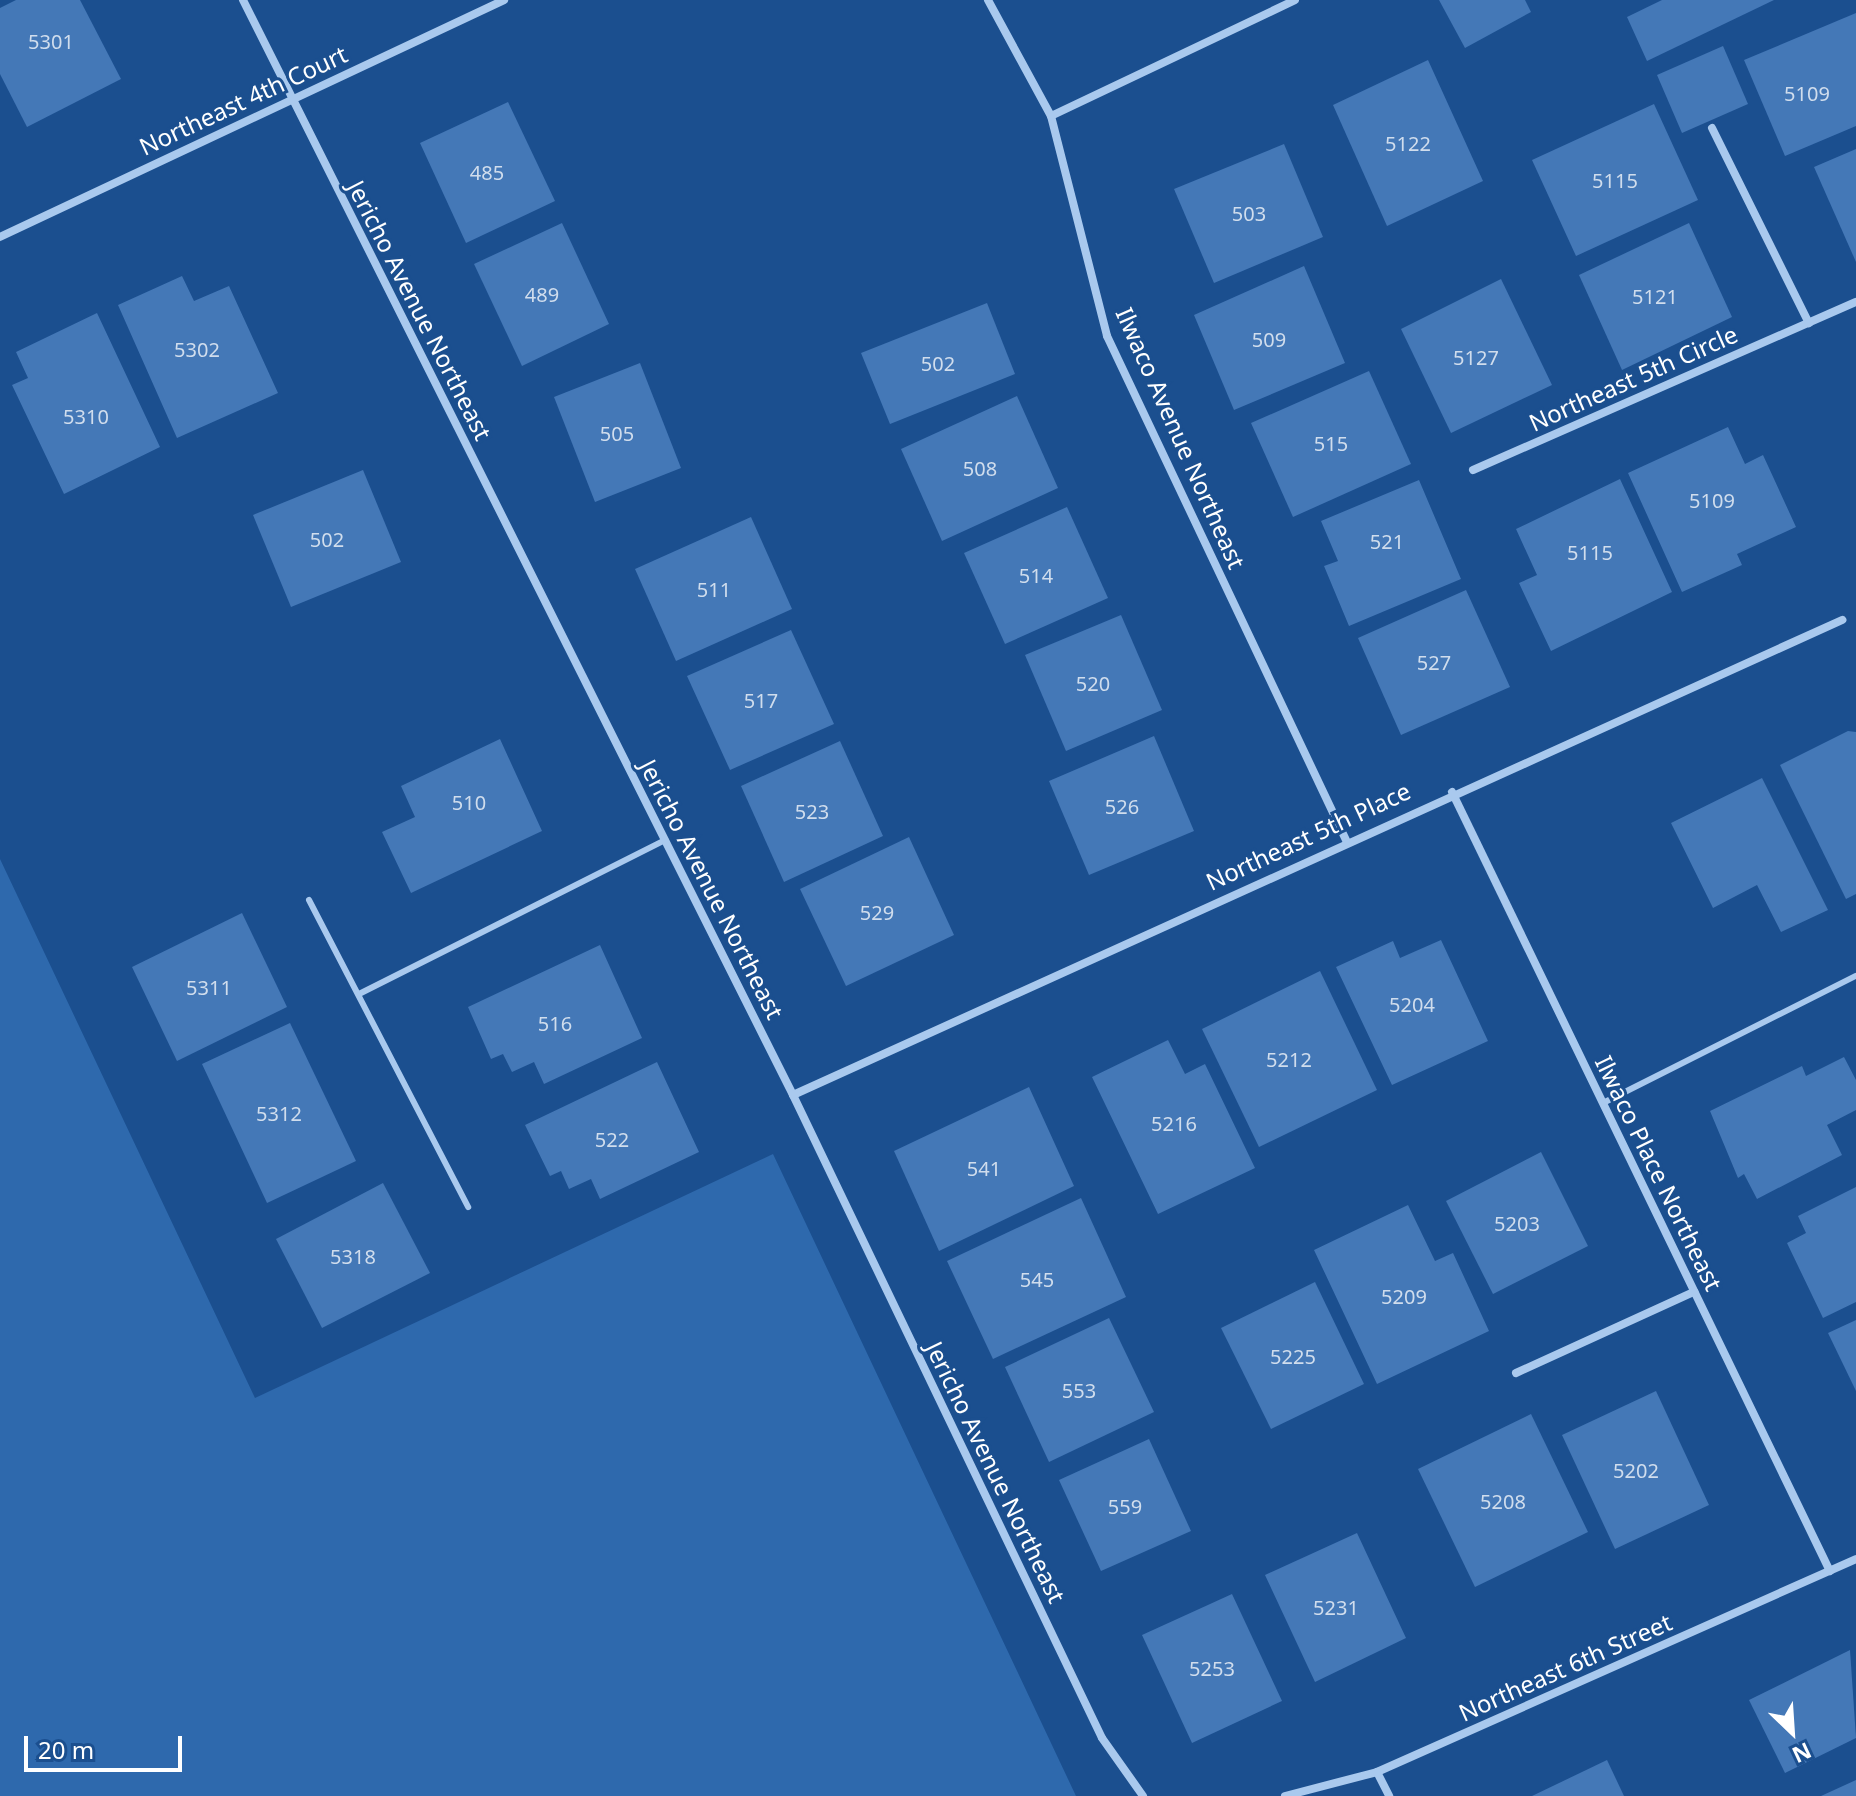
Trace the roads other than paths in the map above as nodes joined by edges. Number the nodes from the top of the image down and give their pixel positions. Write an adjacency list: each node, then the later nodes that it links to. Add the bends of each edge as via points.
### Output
1 (243, 0): 5 (street, Jericho Avenue Northeast)
2 (504, 0): 5 (street, Northeast 4th Court)
3 (988, 0): 6 (street, Ilwaco Avenue Northeast)
4 (1295, 0): 6 (street)
5 (292, 100): 8 (street, Northeast 4th Court); 14 (street, Jericho Avenue Northeast)
6 (1051, 116): 15 (street, Ilwaco Avenue Northeast, via 1107,336)
7 (1712, 128): 10 (street)
8 (0, 237)
9 (1856, 302): 10 (street, Northeast 5th Circle)
10 (1809, 323): 11 (street, Northeast 5th Circle)
11 (1473, 470)
12 (1842, 620): 13 (street, Northeast 5th Place)
13 (1452, 792): 15 (street, Northeast 5th Place); 20 (street, Ilwaco Place Northeast)
14 (665, 840): 18 (lane); 19 (street, Jericho Avenue Northeast)
15 (1346, 840): 19 (street, Northeast 5th Place)
16 (309, 900): 18 (lane)
17 (1856, 976): 20 (lane)
18 (359, 994): 21 (lane)
19 (793, 1095): 27 (street, Jericho Avenue Northeast, via 1102,1738)
20 (1603, 1103): 22 (street, Ilwaco Place Northeast)
21 (468, 1207)
22 (1694, 1292): 23 (street); 25 (street, Ilwaco Place Northeast)
23 (1516, 1373)
24 (1856, 1559): 25 (street, Northeast 6th Street)
25 (1830, 1571): 26 (street, Northeast 6th Street)
26 (1377, 1772): 28 (street, Northeast 6th Street); 29 (street)
27 (1143, 1796)
28 (1285, 1796)
29 (1389, 1796)

